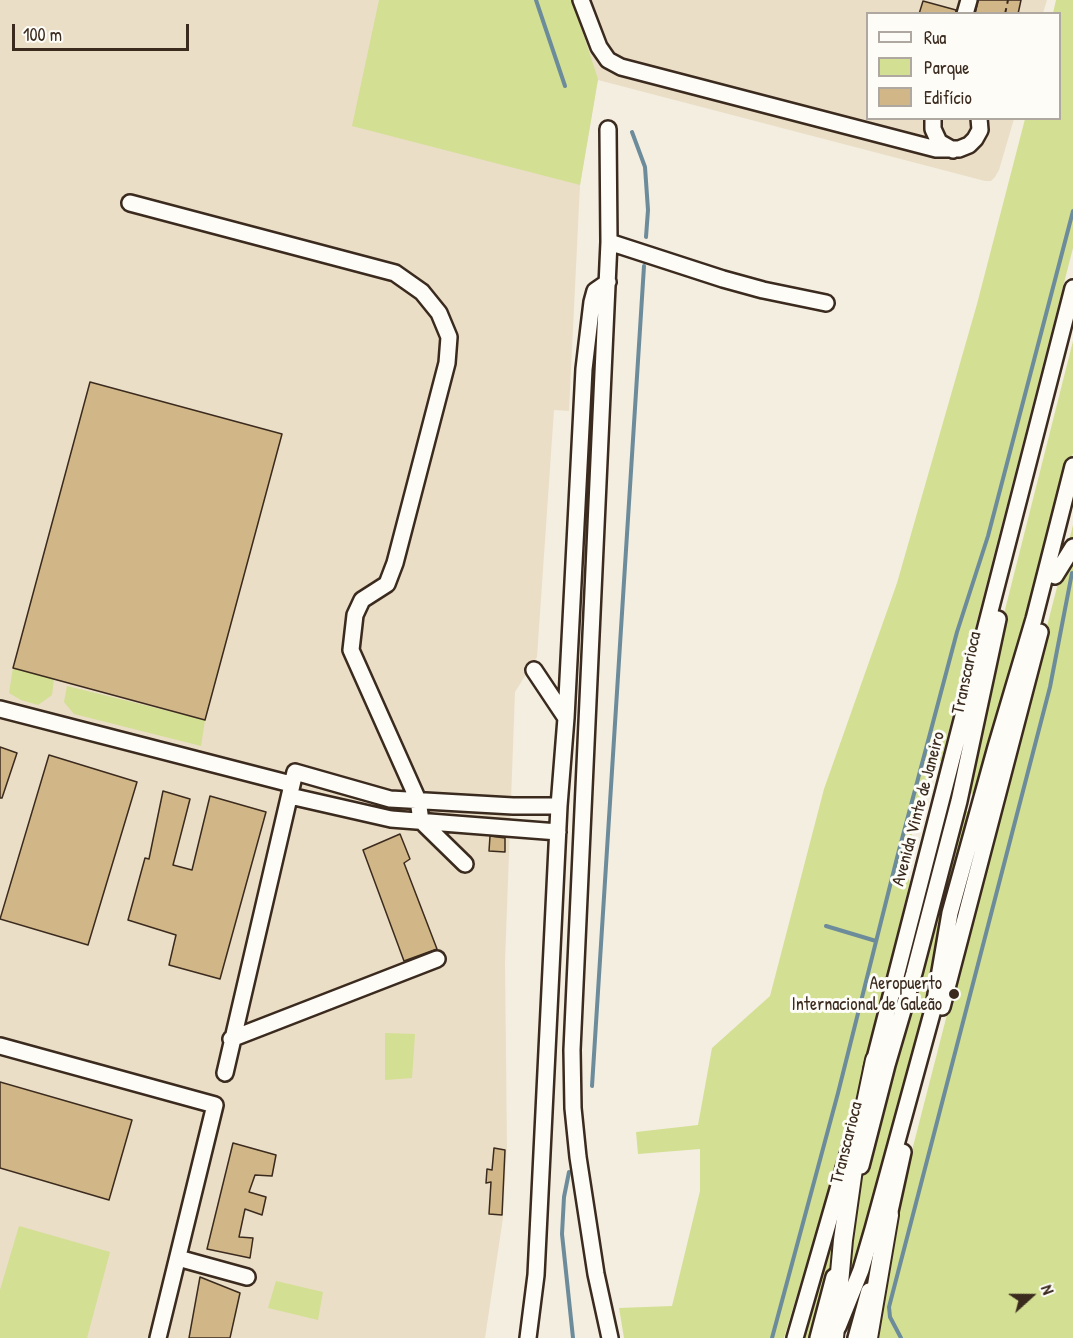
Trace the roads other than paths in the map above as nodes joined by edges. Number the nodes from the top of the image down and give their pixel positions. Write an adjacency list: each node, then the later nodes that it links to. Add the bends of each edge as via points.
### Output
1 (581, 0): 5 (street, via 598,47 613,64 936,149)
2 (933, 120): 5 (street, via 939,142)
3 (979, 120): 5 (street, via 975,140)
4 (608, 129): 7 (street)
5 (953, 150)
6 (130, 203): 20 (street, via 395,273 422,292 439,313 448,337 447,363 407,519 387,584 362,600 355,615 351,650)
7 (609, 242): 8 (street); 10 (street, via 733,282)
8 (608, 282): 18 (street, via 595,291 588,319); 46 (street, via 572,1050 578,1157)
9 (1073, 288): 31 (street, Avenida Vinte de Janeiro)
10 (826, 303)
11 (1073, 329): 21 (street, Transcarioca, via 987,668)
12 (1073, 466): 25 (street, via 1034,619)
13 (1073, 505): 15 (street)
14 (1073, 547): 15 (street)
15 (1055, 576): 32 (street)
16 (534, 670): 18 (street)
17 (0, 709): 19 (street)
18 (566, 718): 24 (street)
19 (292, 784): 20 (street); 26 (street, via 391,819); 34 (street)
20 (418, 800): 22 (street); 26 (street)
21 (959, 801): 25 (street, via 969,800); 31 (street, via 950,811 939,849); 41 (street, Transcarioca)
22 (472, 804): 23 (street); 27 (street)
23 (524, 806): 24 (street); 28 (street)
24 (559, 806): 29 (street)
25 (979, 807): 32 (street, via 982,817 971,862); 48 (street, via 950,913 934,1006 873,1229 861,1270)
26 (421, 821): 27 (street); 30 (street)
27 (471, 825): 28 (street)
28 (524, 829): 29 (street)
29 (558, 832): 45 (street, via 536,1275)
30 (465, 864)
31 (915, 903): 38 (street, Avenida Vinte de Janeiro)
32 (967, 916): 40 (street, via 908,1130)
33 (437, 959): 34 (street)
34 (231, 1039): 39 (street)
35 (0, 1046): 37 (street)
36 (0, 1051): 37 (street)
37 (22, 1052): 42 (street, via 215,1105)
38 (875, 1060): 41 (main road, via 855,1155); 47 (street, Avenida Vinte de Janeiro)
39 (225, 1073)
40 (889, 1215): 49 (street); 50 (main road)
41 (843, 1240): 48 (main road)
42 (177, 1258): 43 (street); 44 (street)
43 (247, 1277)
44 (158, 1338)
45 (528, 1338)
46 (610, 1338)
47 (795, 1338)
48 (830, 1338)
49 (856, 1338)
50 (868, 1338)

